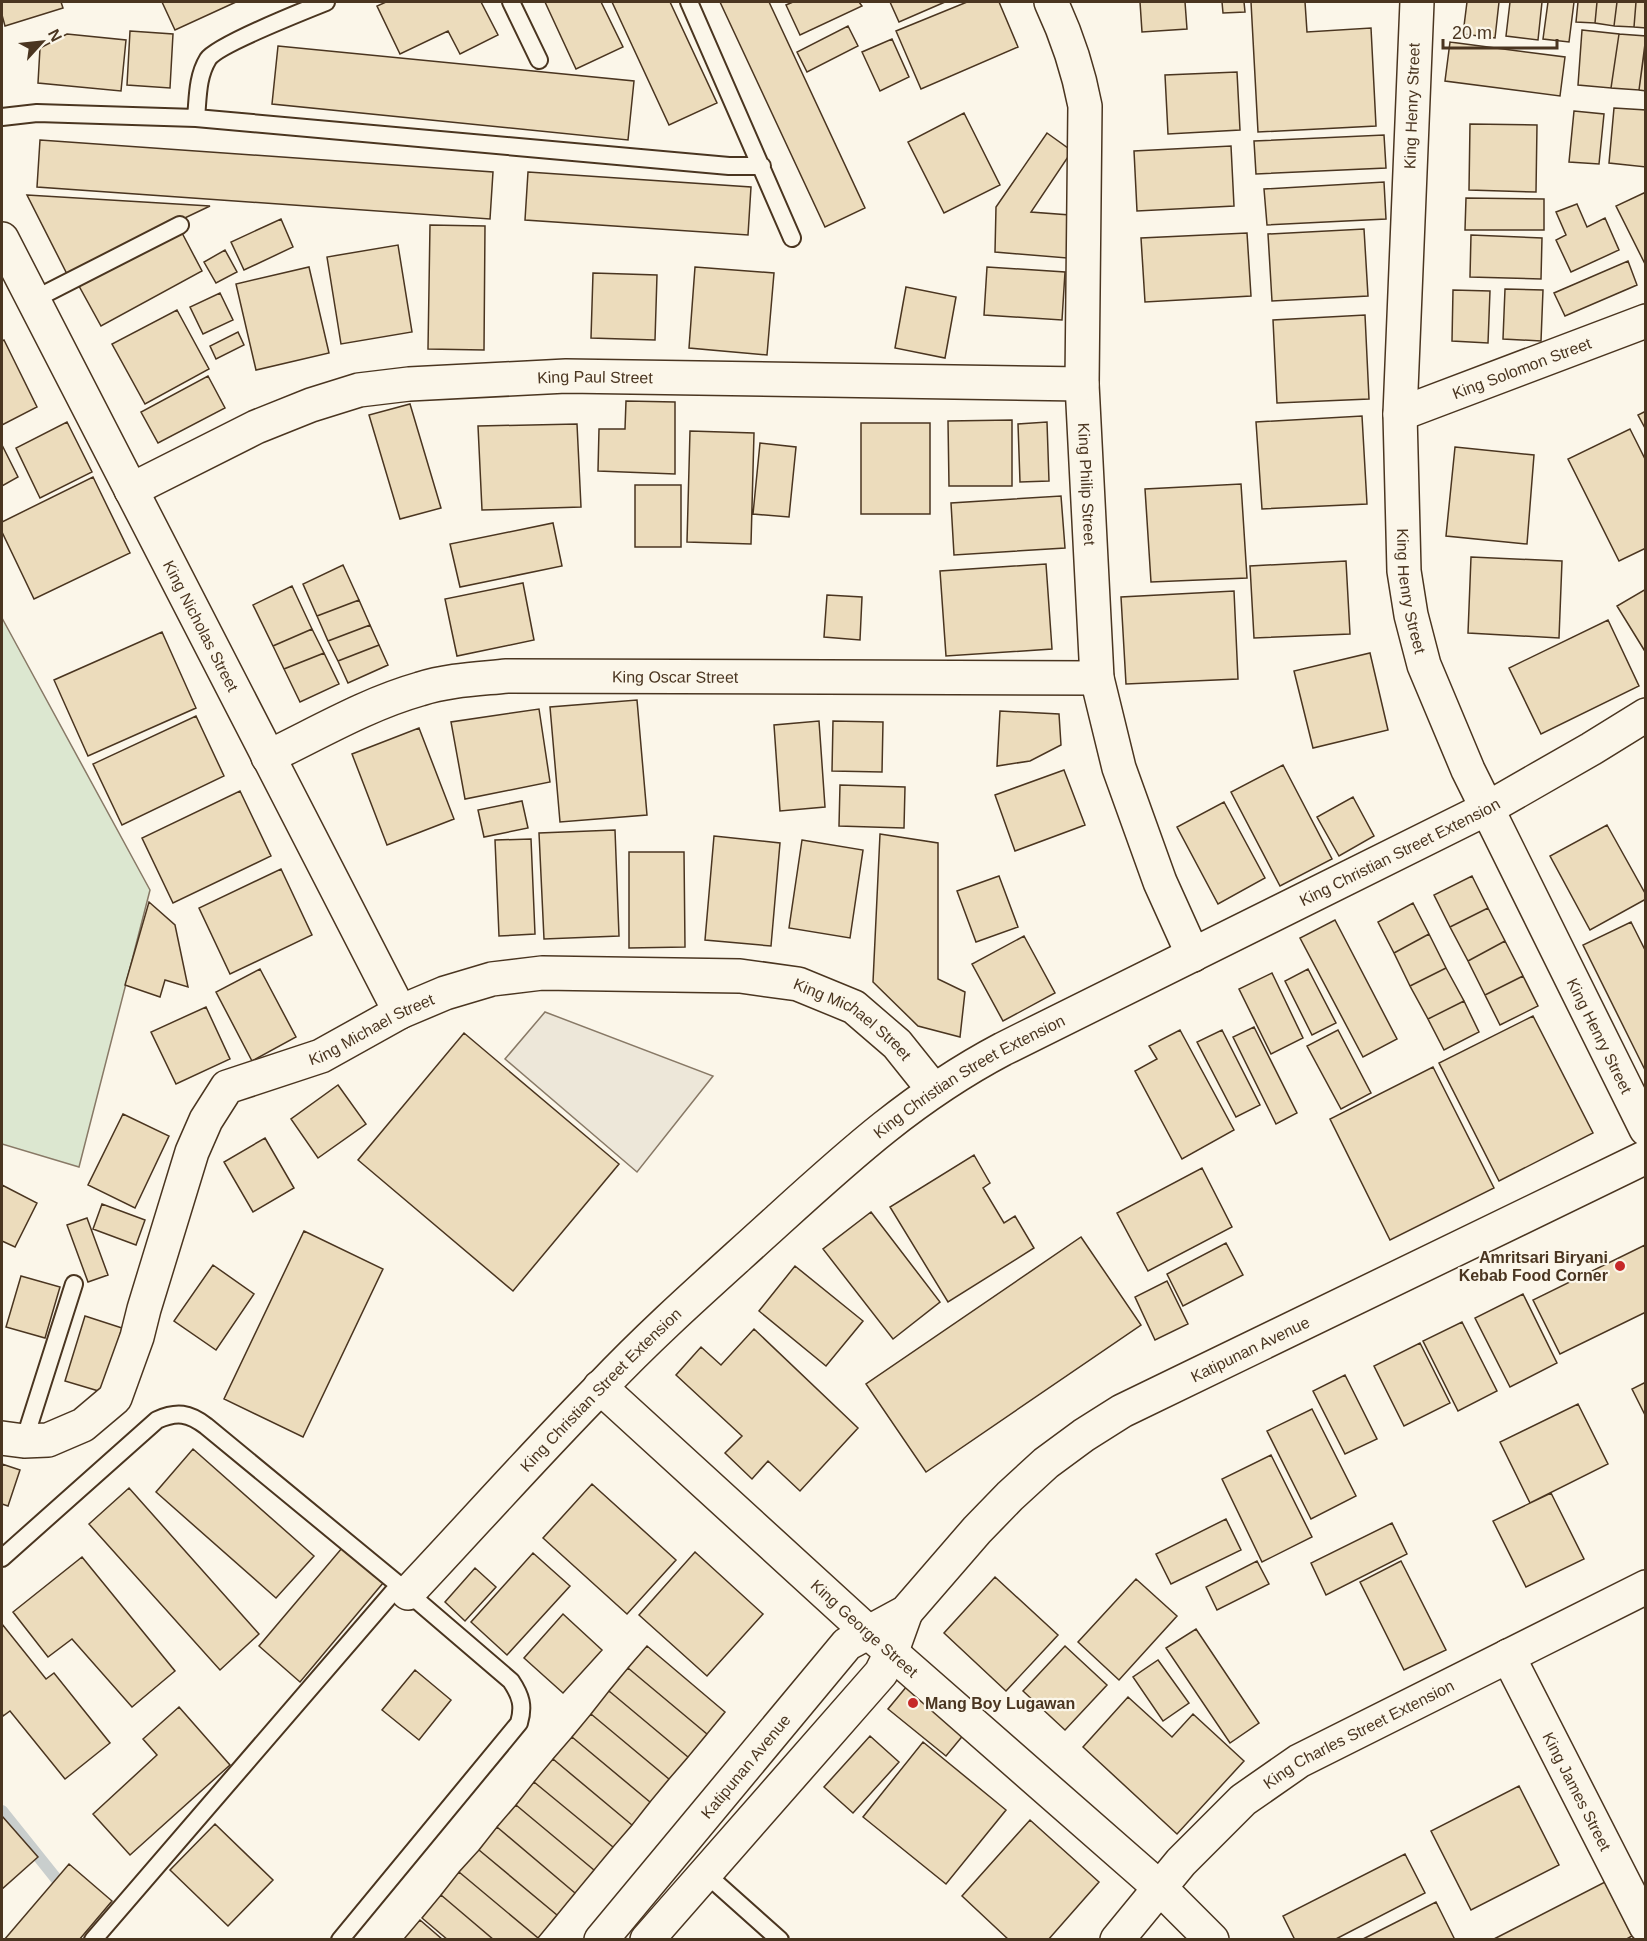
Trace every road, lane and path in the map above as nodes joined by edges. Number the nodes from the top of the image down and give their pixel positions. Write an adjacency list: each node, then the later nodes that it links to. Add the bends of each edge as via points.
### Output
1 (326, 2): 8 (lane, via 233,42 209,57 199,78)
2 (511, 2): 6 (lane)
3 (689, 2): 9 (lane)
4 (1051, 2): 15 (street, King Philip Street, via 1077,65 1085,106)
5 (1417, 2): 16 (street, King Henry Street)
6 (539, 60)
7 (2, 117): 8 (lane, via 37,113)
8 (196, 118): 9 (lane)
9 (762, 166): 11 (lane)
10 (180, 225): 13 (lane)
11 (792, 238)
12 (2, 239): 13 (street, King Nicholas Street)
13 (33, 300): 17 (street, King Nicholas Street)
14 (1646, 321): 16 (street, King Solomon Street)
15 (1082, 384): 17 (street, King Paul Street, via 566,376 410,384 359,390 311,405 256,427); 18 (street, King Philip Street)
16 (1400, 414): 21 (street, King Henry Street, via 1404,571 1411,615 1424,665)
17 (131, 490): 20 (street, King Nicholas Street)
18 (1097, 678): 20 (street, King Oscar Street, via 507,676 464,680 422,688 375,705); 22 (street, King Philip Street, via 1119,768)
19 (1646, 715): 21 (street, King Christian Street Extension)
20 (268, 756): 23 (street, King Nicholas Street)
21 (1488, 808): 22 (street, King Christian Street Extension); 25 (street, King Henry Street)
22 (1193, 955): 24 (street, King Christian Street Extension, via 1003,1049)
23 (400, 1012): 24 (street, King Michael Street, via 492,979 542,973 740,976 798,984 854,1007 897,1044); 29 (street, King Michael Street, via 321,1056 226,1087 192,1152 115,1398 83,1425 48,1440)
24 (933, 1089): 28 (street, King Christian Street Extension, via 846,1157)
25 (1646, 1129)
26 (1646, 1157): 33 (street, Katipunan Avenue, via 1122,1411 1084,1435 1010,1496)
27 (74, 1284): 29 (lane)
28 (600, 1387): 32 (street, King Christian Street Extension); 33 (street, King George Street)
29 (13, 1439)
30 (2, 1558): 32 (lane, via 157,1420 181,1413 206,1426)
31 (1646, 1587): 34 (street, King Charles Street Extension)
32 (404, 1589): 38 (lane); 39 (lane, via 511,1681 522,1710 512,1732)
33 (880, 1642): 35 (street, Katipunan Avenue, via 881,1673); 36 (street, King George Street); 40 (street, Katipunan Avenue, via 847,1644)
34 (1508, 1656): 36 (street, King Charles Street Extension, via 1299,1761 1243,1800); 37 (street, King James Street)
35 (706, 1874): 41 (street, Katipunan Avenue); 42 (lane)
36 (1160, 1888): 43 (street, King Charles Street Extension); 44 (street, King George Street)
37 (1646, 1926)
38 (93, 1940)
39 (340, 1940)
40 (602, 1940)
41 (648, 1940)
42 (780, 1940)
43 (1117, 1940)
44 (1212, 1940)

